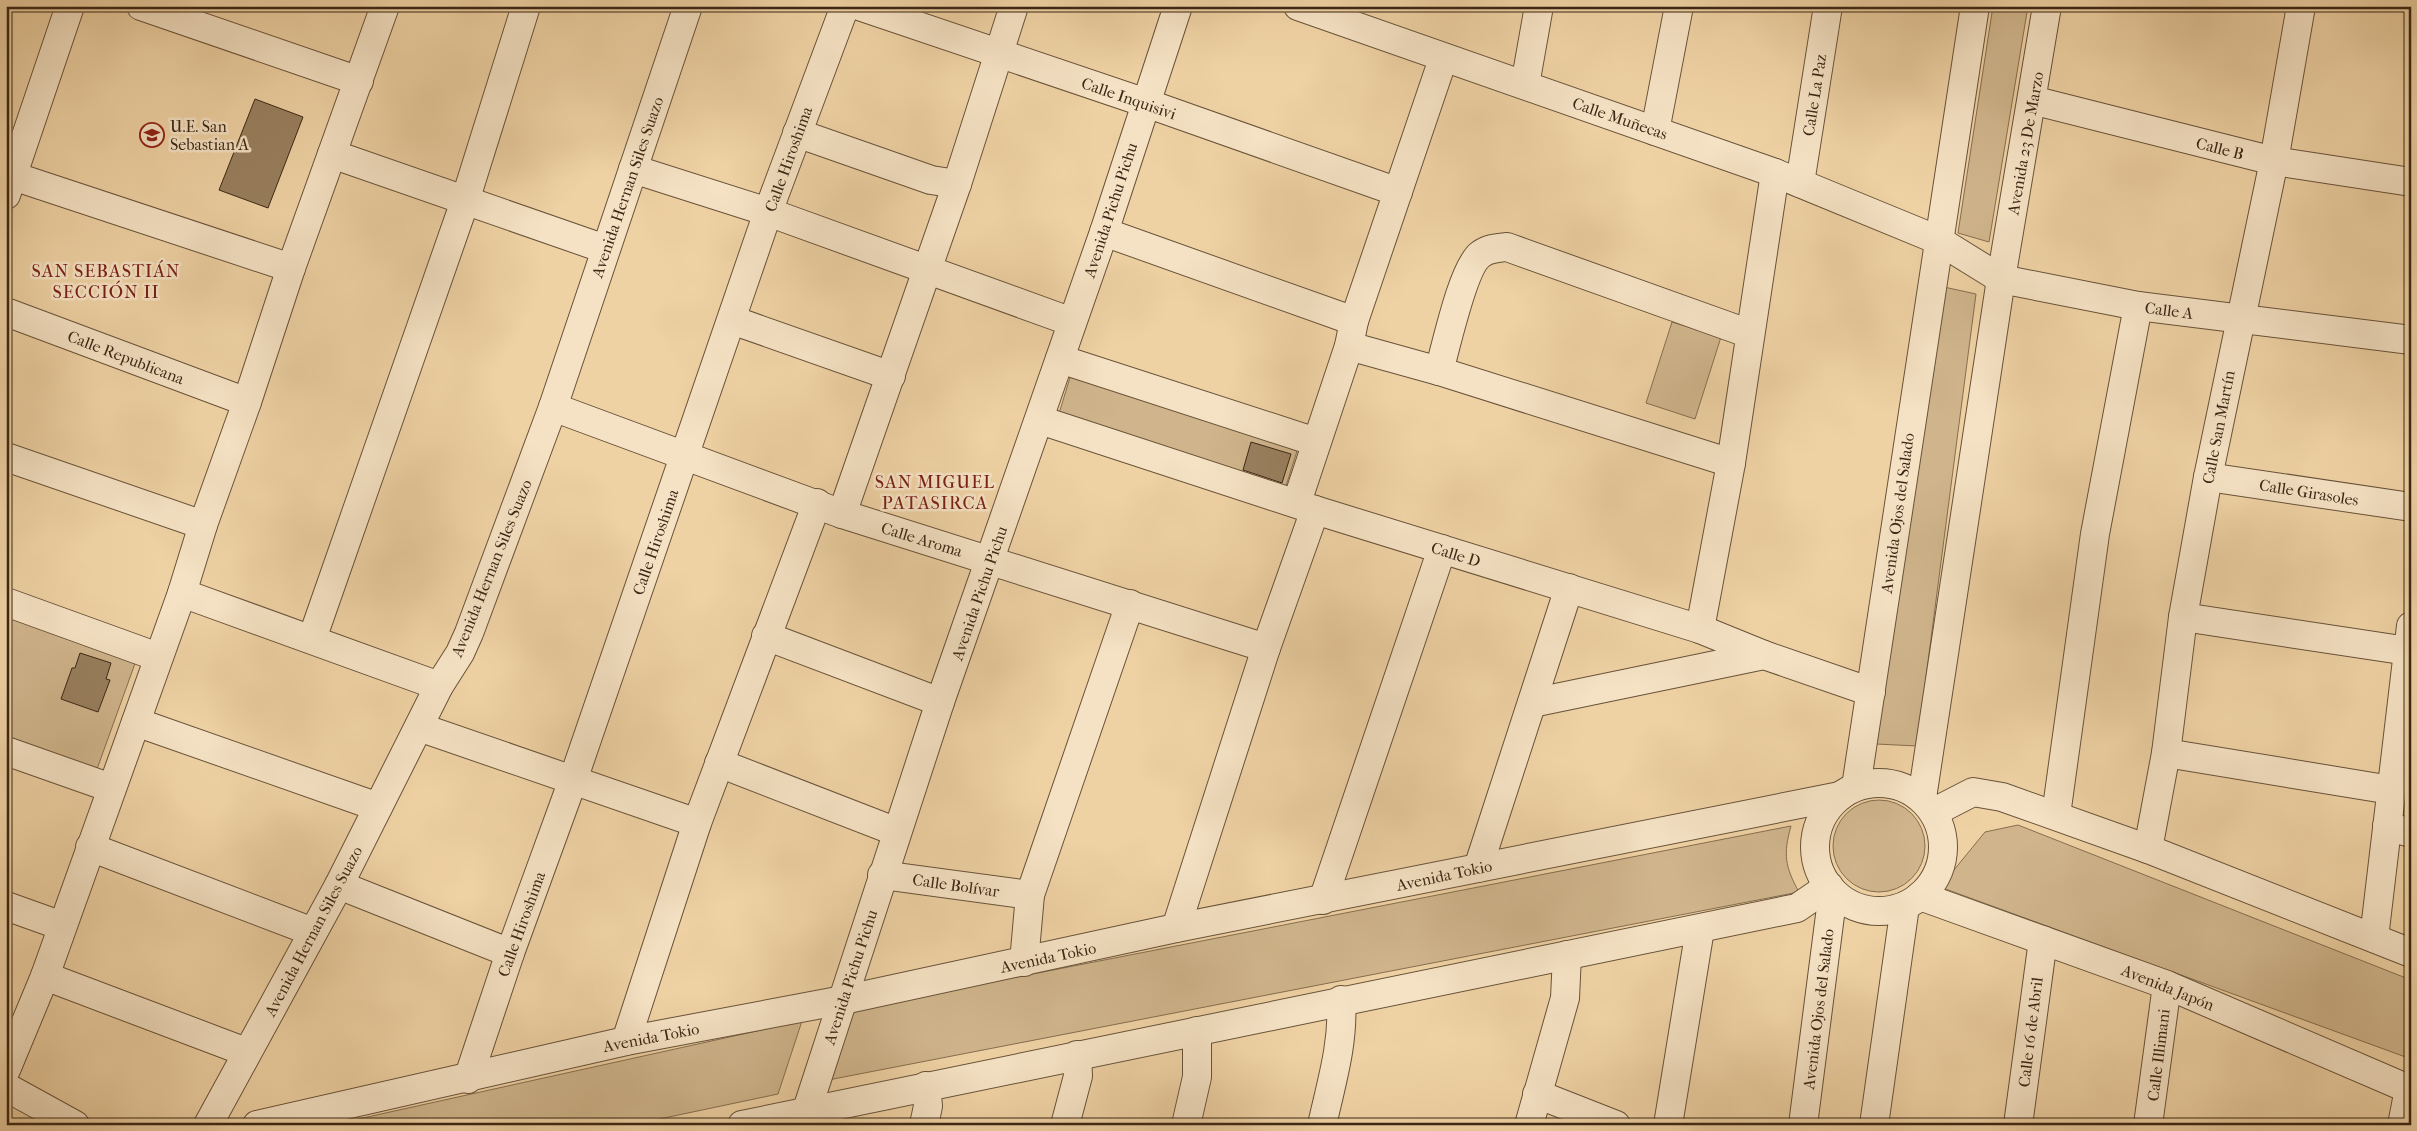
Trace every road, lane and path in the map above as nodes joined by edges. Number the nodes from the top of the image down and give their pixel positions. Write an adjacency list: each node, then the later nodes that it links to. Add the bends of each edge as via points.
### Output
1 (70, 6): 32 (street)
2 (141, 6): 20 (street)
3 (385, 6): 20 (street)
4 (526, 6): 34 (street)
5 (688, 6): 28 (street, Avenida Hernan Siles Suazo)
6 (845, 6): 25 (street, Calle Hiroshima)
7 (859, 6): 18 (street, Calle Inquisivi)
8 (1014, 6): 18 (street)
9 (1178, 6): 23 (street, Avenida Pichu Pichu)
10 (1298, 6): 17 (street, Calle Muñecas)
11 (1540, 6): 21 (street)
12 (1679, 6): 24 (street)
13 (1828, 6): 29 (street, Calle La Paz)
14 (1975, 6): 37 (street)
15 (2048, 6): 22 (street, Avenida 23 De Marzo)
16 (2301, 6): 27 (street, Calle San Martín)
17 (1332, 12): 19 (street, Calle Muñecas)
18 (998, 53): 23 (street, Calle Inquisivi); 31 (street)
19 (1443, 59): 21 (street, Calle Muñecas); 33 (street)
20 (359, 81): 26 (street)
21 (1525, 85): 24 (street, Calle Muñecas)
22 (2032, 100): 27 (street, Calle B); 41 (street, Avenida 23 De Marzo)
23 (1146, 103): 33 (street, Calle Inquisivi); 36 (street, Avenida Pichu Pichu)
24 (1655, 131): 29 (street, Calle Muñecas)
25 (797, 133): 31 (street, via 931,180); 35 (street, Calle Hiroshima)
26 (332, 154): 34 (street); 39 (street)
27 (2274, 161): 30 (street, Calle B); 44 (street, Calle San Martín)
28 (633, 169): 35 (street); 38 (street, Avenida Hernan Siles Suazo)
29 (1787, 178): 37 (street, Calle Muñecas); 48 (street, Calle La Paz)
30 (2410, 178)
31 (957, 184): 40 (street)
32 (9, 185): 39 (street)
33 (1398, 192): 47 (street)
34 (466, 201): 38 (street); 75 (street)
35 (768, 212): 40 (street); 45 (street, Calle Hiroshima)
36 (1104, 232): 46 (street, Avenida Pichu Pichu); 47 (street)
37 (1938, 240): 41 (street, Calle A); 81 (street, Avenida Ojos del Salado)
38 (605, 248): 54 (street, Avenida Hernan Siles Suazo)
39 (291, 268): 53 (street)
40 (928, 270): 46 (street); 52 (street)
41 (2001, 279): 42 (street, Calle A); 94 (street)
42 (2138, 306): 44 (street, Calle A); 96 (street, via 2095,534)
43 (6, 312): 53 (street, Calle Republicana)
44 (2240, 318): 49 (street, Calle A); 60 (street, Calle San Martín)
45 (732, 320): 52 (street); 57 (street, Calle Hiroshima)
46 (1072, 322): 50 (street, Avenida Pichu Pichu)
47 (1351, 333): 51 (street); 56 (street)
48 (1750, 334): 51 (street, via 1507,247 1493,248 1480,254 1471,267 1460,294); 59 (street, Calle La Paz)
49 (2411, 340)
50 (1060, 359): 55 (street, Avenida Pichu Pichu); 56 (street)
51 (1439, 371): 59 (street)
52 (891, 376): 64 (street)
53 (247, 402): 65 (street)
54 (553, 408): 57 (street, Calle Aroma); 80 (street, Avenida Hernan Siles Suazo, via 469,633)
55 (1040, 420): 62 (street, Calle D); 67 (street, Avenida Pichu Pichu)
56 (1316, 442): 62 (street)
57 (685, 454): 61 (street, Calle Aroma); 90 (street, Calle Hiroshima)
58 (6, 457): 65 (street)
59 (1731, 463): 73 (street, Calle La Paz)
60 (2208, 477): 63 (street, Calle Girasoles); 72 (street, Calle San Martín)
61 (817, 504): 64 (street, Calle Aroma); 74 (street)
62 (1306, 506): 66 (street, Calle D); 77 (street)
63 (2411, 508)
64 (842, 514): 67 (street, Calle Aroma)
65 (203, 525): 69 (street)
66 (1442, 550): 68 (street, Calle D); 107 (street)
67 (990, 560): 71 (street, Calle Aroma); 83 (street, Avenida Pichu Pichu)
68 (1570, 588): 73 (street, Calle D); 84 (street)
69 (182, 593): 75 (street); 79 (street)
70 (6, 602): 79 (street)
71 (1130, 604): 77 (street, Calle Aroma); 106 (street)
72 (2183, 617): 76 (street); 88 (street, Calle San Martín)
73 (1700, 629): 78 (street, Calle D)
74 (766, 636): 83 (street); 89 (street)
75 (312, 639): 80 (street)
76 (2409, 639): 82 (street)
77 (1266, 648): 111 (street)
78 (1764, 655): 81 (street, Calle D); 84 (street)
79 (158, 657): 85 (street)
80 (439, 686): 86 (street, Avenida Hernan Siles Suazo)
81 (1871, 692): 93 (street, Avenida Ojos del Salado)
82 (2407, 694): 92 (street)
83 (940, 702): 99 (street, Avenida Pichu Pichu)
84 (1532, 703): 102 (street)
85 (136, 722): 91 (street); 95 (street)
86 (419, 727): 90 (street); 95 (street, Avenida Hernan Siles Suazo)
87 (6, 751): 91 (street)
88 (2166, 753): 92 (street); 101 (street, Calle San Martín)
89 (720, 763): 97 (street); 99 (street)
90 (573, 780): 97 (street); 116 (street, Calle Hiroshima)
91 (111, 788): 100 (street)
92 (2391, 790): 98 (street)
93 (1848, 791): 94 (street, via 1873,782 1891,783 1908,788); 102 (street, Avenida Tokio); 105 (street, via 1827,809 1818,825 1816,861)
94 (1928, 805): 96 (street, via 1973,792 2002,797); 108 (street, via 1942,829 1944,848 1941,866 1933,883)
95 (378, 807): 104 (street, Avenida Hernan Siles Suazo)
96 (2056, 815): 101 (street)
97 (697, 823): 125 (street)
98 (2399, 830): 114 (street)
99 (897, 832): 103 (street, Avenida Pichu Pichu)
100 (90, 847): 110 (street); 113 (street)
101 (2148, 849): 114 (street)
102 (1478, 868): 107 (street, Avenida Tokio)
103 (882, 876): 106 (street, Calle Bolívar); 122 (street, Avenida Pichu Pichu)
104 (340, 885): 113 (street, Avenida Hernan Siles Suazo); 116 (street)
105 (1831, 889): 108 (street, via 1846,902 1874,911); 112 (street, via 1797,908); 146 (street, Avenida Ojos del Salado)
106 (1030, 895): 119 (street)
107 (1323, 900): 111 (street, Avenida Tokio)
108 (1912, 901): 115 (street, Avenida Japón); 147 (street)
109 (6, 906): 110 (street)
110 (62, 926): 120 (street)
111 (1176, 928): 119 (street, Avenida Tokio)
112 (1700, 929): 118 (street); 145 (street)
113 (313, 932): 126 (street, Avenida Hernan Siles Suazo)
114 (2374, 938): 117 (street)
115 (2043, 940): 121 (street, Avenida Japón); 148 (street, Calle 16 de Abril)
116 (510, 953): 129 (street, Calle Hiroshima)
117 (2411, 953)
118 (1567, 955): 123 (street); 133 (street, via 1565,998)
119 (1024, 962): 122 (street, Avenida Tokio)
120 (45, 976): 126 (street); 128 (street)
121 (2167, 984): 132 (street, Avenida Japón); 149 (street, Calle Illimani)
122 (843, 1000): 125 (street, Avenida Tokio); 134 (street, Avenida Pichu Pichu)
123 (1341, 1000): 124 (street); 142 (street, via 1340,1042)
124 (1198, 1030): 127 (street); 141 (street, via 1197,1077)
125 (626, 1041): 129 (street, Avenida Tokio)
126 (246, 1052): 136 (street, Avenida Hernan Siles Suazo)
127 (1077, 1055): 130 (street); 140 (street, via 1078,1076)
128 (6, 1070)
129 (468, 1078): 137 (street, Avenida Tokio)
130 (926, 1086): 134 (street); 139 (street, via 928,1106)
131 (6, 1087): 135 (street)
132 (2410, 1090): 150 (street)
133 (1537, 1094): 143 (street); 144 (street)
134 (804, 1118): 138 (street)
135 (75, 1125)
136 (208, 1125)
137 (257, 1125)
138 (742, 1125)
139 (924, 1125)
140 (1065, 1125)
141 (1186, 1125)
142 (1322, 1125)
143 (1529, 1125)
144 (1616, 1125)
145 (1668, 1125)
146 (1803, 1125)
147 (1874, 1125)
148 (2018, 1125)
149 (2148, 1125)
150 (2402, 1125)

